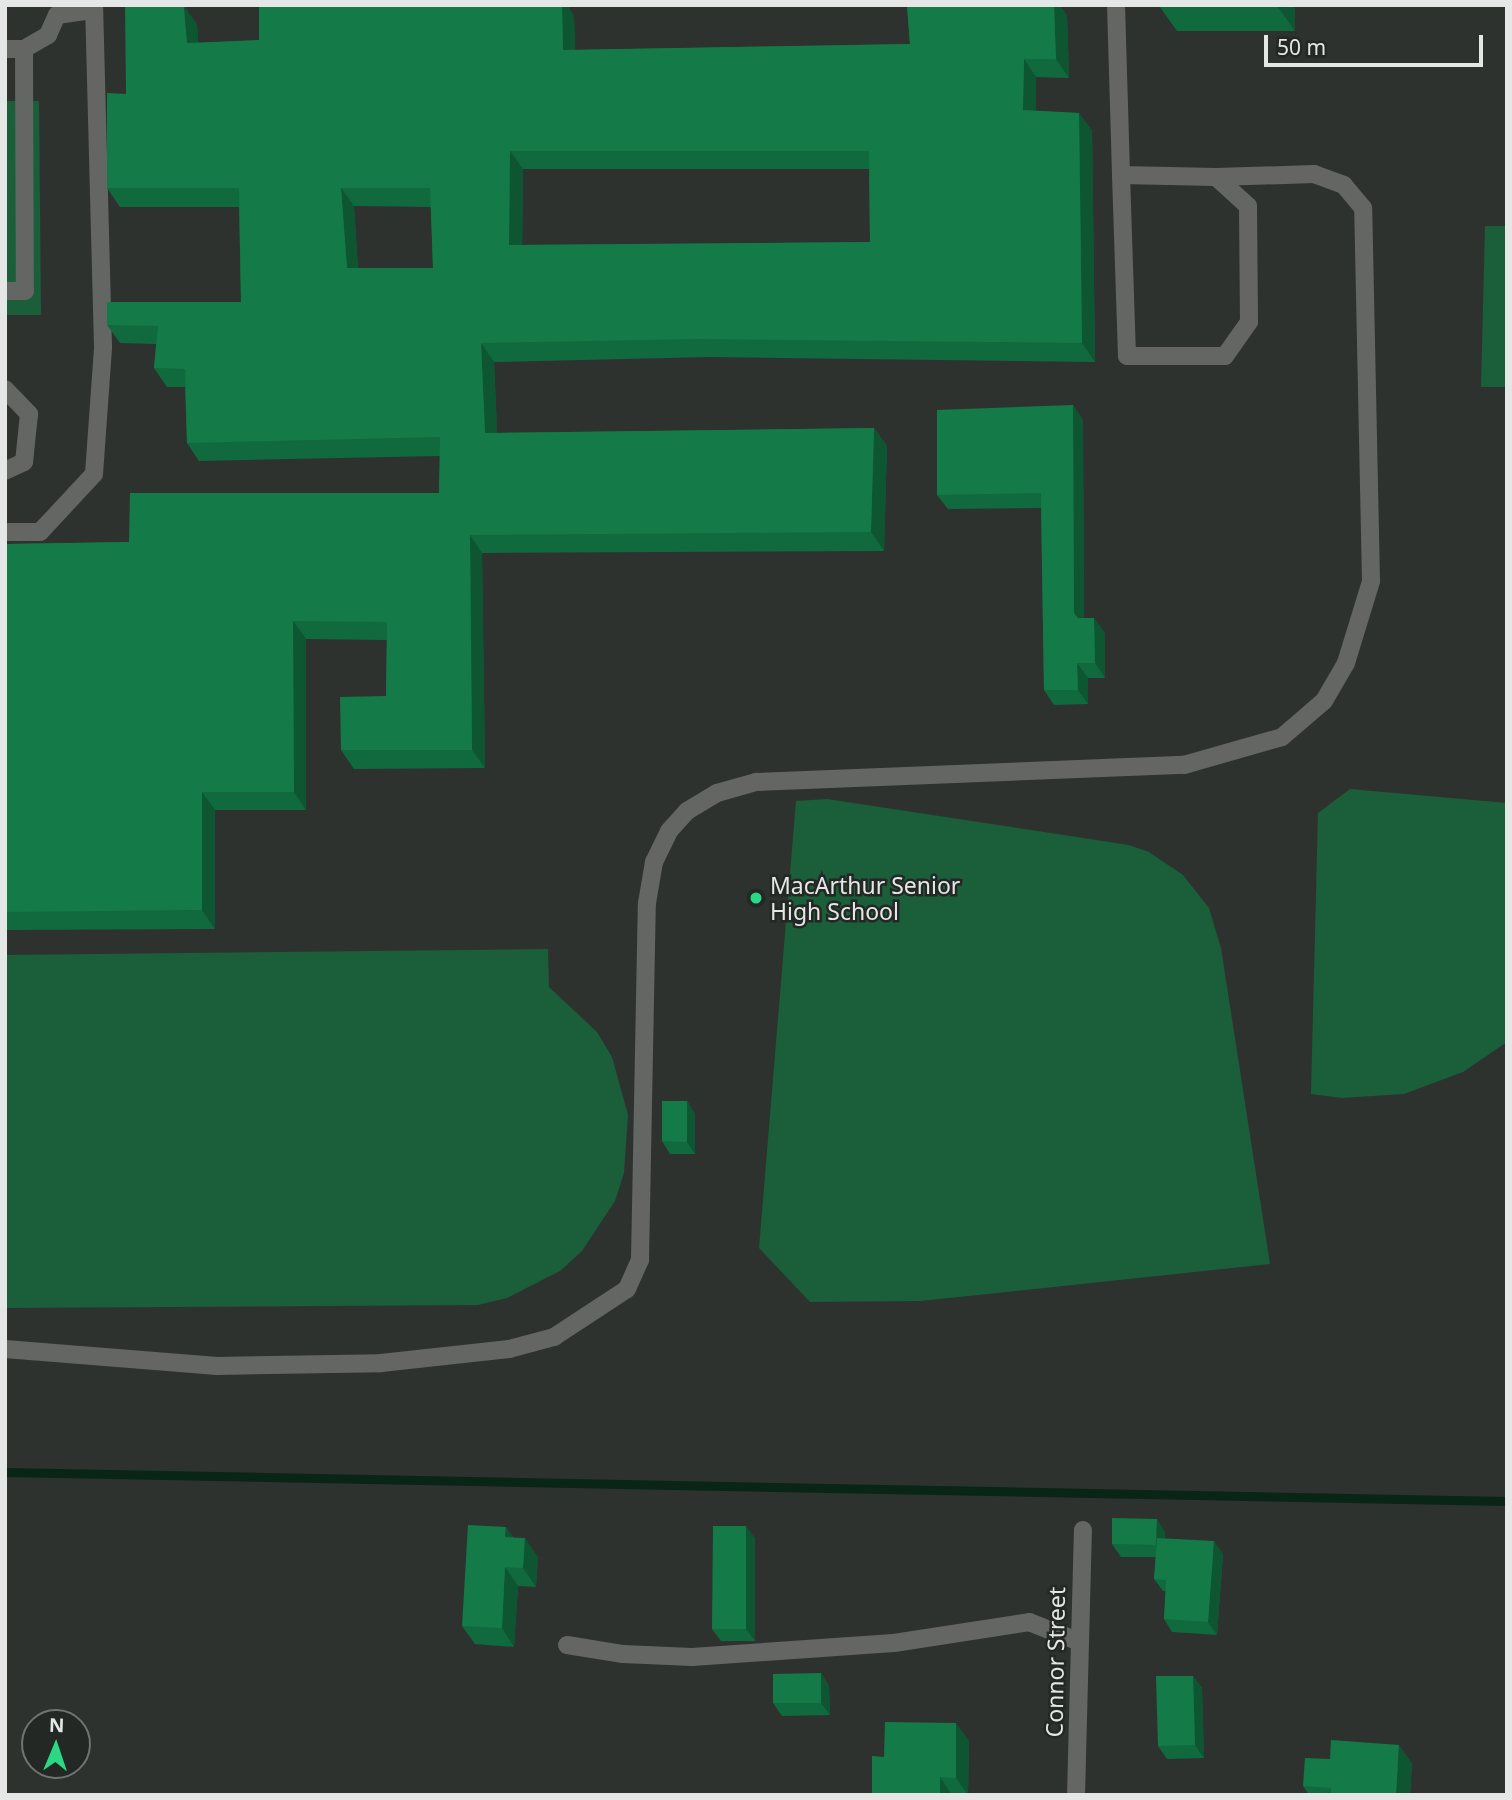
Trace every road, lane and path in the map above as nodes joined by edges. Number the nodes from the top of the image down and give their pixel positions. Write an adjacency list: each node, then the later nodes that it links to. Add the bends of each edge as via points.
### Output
1 (1116, 5): 6 (street)
2 (94, 8): 3 (street); 11 (street, via 103,347 94,474 40,531)
3 (57, 10): 5 (street, via 48,35)
4 (5, 49): 5 (street)
5 (24, 49): 8 (street, via 25,291)
6 (1121, 175): 7 (street); 7 (street, via 1126,356 1225,356 1250,322 1248,206)
7 (1216, 177): 12 (street, via 1314,174 1344,185 1363,208 1371,581 1346,663 1324,701 1282,737 1184,765 756,782 717,793 687,811 669,831 654,862 648,903 640,1259 627,1289 554,1337 509,1349 367,1363 217,1366)
8 (5, 291)
9 (5, 389): 10 (street, via 29,414 24,462)
10 (5, 471)
11 (5, 532)
12 (5, 1349)
13 (1083, 1530): 14 (street, Connor Street)
14 (1080, 1642): 15 (street, via 1030,1622 894,1643 703,1657 623,1654); 16 (street, Connor Street)
15 (567, 1645)
16 (1076, 1795)

